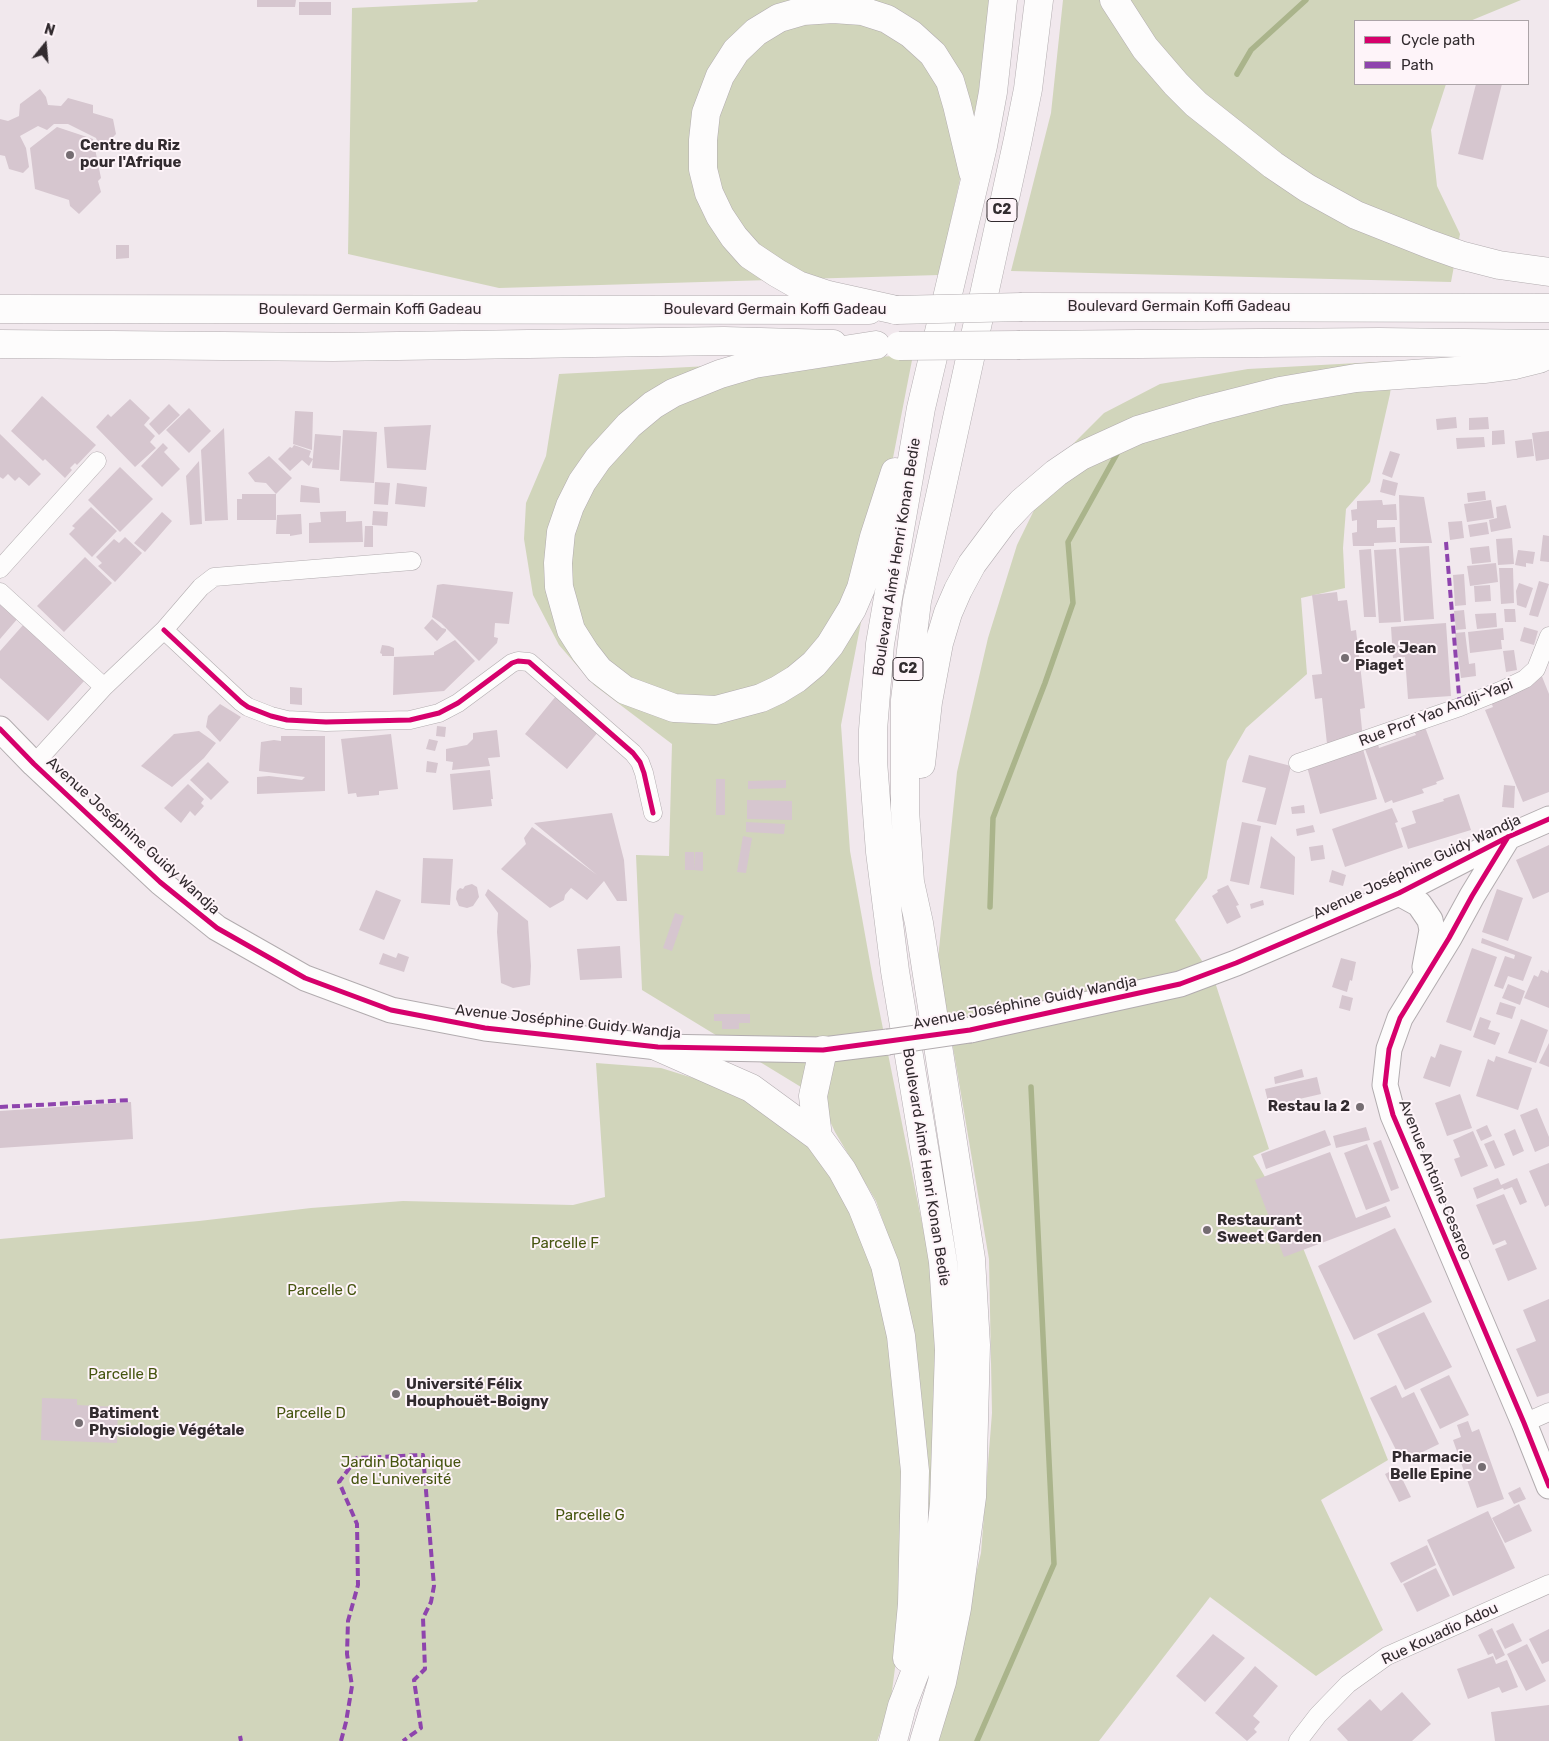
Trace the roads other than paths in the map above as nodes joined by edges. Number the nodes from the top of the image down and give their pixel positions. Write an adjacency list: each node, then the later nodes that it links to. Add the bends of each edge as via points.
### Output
1 (1003, 0): 4 (main road, Boulevard Aimé Henri Konan Bedie / C2, via 993,92)
2 (1039, 0): 28 (main road, Boulevard Aimé Henri Konan Bedie / C2, via 1018,139 912,629 905,700 905,810 910,882)
3 (1114, 0): 5 (main road, via 1145,48 1190,98 1252,150 1307,188 1356,215 1429,244 1499,265)
4 (975, 180): 8 (main road, via 950,81 933,54 911,34 887,19 862,11 833,9 779,18 756,32 736,51 720,76 706,113 703,169 709,193 734,237 750,255 798,285); 13 (main road, Boulevard Aimé Henri Konan Bedie / C2)
5 (1549, 272)
6 (1549, 308): 8 (main road, Boulevard Germain Koffi Gadeau, bridge, via 1022,307)
7 (0, 309): 8 (main road, Boulevard Germain Koffi Gadeau)
8 (896, 310)
9 (0, 344): 11 (main road, via 333,347 724,342)
10 (1549, 344): 11 (main road, bridge)
11 (888, 345): 13 (main road, via 754,364 697,382 653,405 612,442 582,482 570,506 561,532 558,563 559,587 571,630 599,670 625,690 681,709 716,710 734,706 761,698 796,679 830,645 852,609 896,470)
12 (1549, 354): 28 (main road, via 1514,365 1484,369 1340,380 1205,410 1138,430 1081,456 1022,502 1004,520 972,564 951,606 939,643 920,774 922,882)
13 (921, 408): 37 (main road, Boulevard Aimé Henri Konan Bedie, via 880,644 873,738 876,803 895,971 943,1262 950,1350 944,1504 933,1607 925,1647)
14 (97, 460): 16 (street)
15 (412, 561): 18 (street, via 214,577 201,587)
16 (0, 569)
17 (0, 592): 20 (street)
18 (164, 630): 20 (street); 24 (street, via 241,702 287,720 410,720 454,706 512,663 529,662 633,753 644,773)
19 (1549, 636): 22 (street, Rue Prof Yao Andji-Yapi, via 1536,669 1526,679 1460,707)
20 (104, 687): 23 (street)
21 (0, 729): 23 (street, Avenue Joséphine Guidy Wandja)
22 (1298, 763)
23 (34, 764): 30 (street, Avenue Joséphine Guidy Wandja, via 160,882 217,928 305,978 391,1010 485,1028)
24 (654, 813)
25 (1549, 819): 26 (street, Avenue Joséphine Guidy Wandja)
26 (1508, 837): 27 (street, Avenue Joséphine Guidy Wandja); 29 (street, Avenue Antoine Cesareo)
27 (1399, 893): 29 (street, via 1419,904 1430,920 1432,930); 31 (street, Avenue Joséphine Guidy Wandja, bridge, via 1236,964 1180,984 970,1030)
28 (919, 923): 39 (main road, Boulevard Aimé Henri Konan Bedie, via 971,1259 976,1345 972,1496 942,1682)
29 (1421, 984): 34 (street, Avenue Antoine Cesareo, via 1400,1018 1391,1041 1385,1085 1393,1115)
30 (658, 1047): 31 (street, Avenue Joséphine Guidy Wandja); 32 (main road, via 752,1088)
31 (823, 1050): 32 (main road, via 813,1096)
32 (818, 1137): 37 (main road, via 862,1206 886,1265 901,1336 915,1470 912,1604)
33 (1549, 1412): 34 (street)
34 (1524, 1423): 35 (street, Avenue Antoine Cesareo)
35 (1549, 1486)
36 (1549, 1584): 40 (street, Rue Kouadio Adou, via 1387,1656 1348,1684)
37 (902, 1706): 38 (main road, Boulevard Aimé Henri Konan Bedie)
38 (893, 1741)
39 (924, 1741)
40 (1298, 1741)

